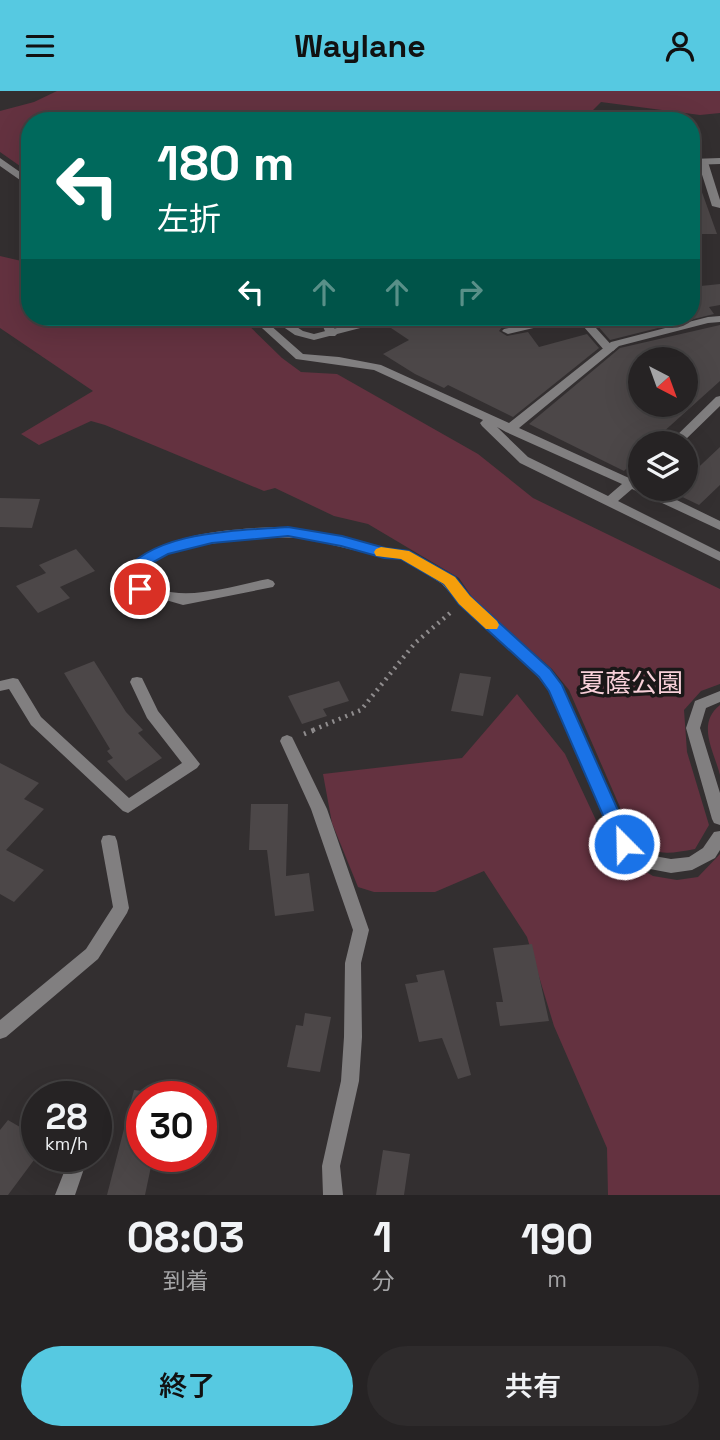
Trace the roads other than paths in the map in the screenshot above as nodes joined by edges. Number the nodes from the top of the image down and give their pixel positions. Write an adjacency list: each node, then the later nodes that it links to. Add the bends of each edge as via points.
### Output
1 (0, 161): 4 (street)
2 (720, 161): 3 (street)
3 (703, 162): 5 (street)
4 (21, 177)
5 (717, 206)
6 (720, 319): 7 (street)
7 (700, 322)
8 (264, 326): 19 (street, via 300,357 377,367)
9 (288, 326): 16 (street, via 314,337)
10 (328, 326): 16 (street)
11 (359, 326): 16 (street)
12 (530, 326): 15 (street)
13 (588, 326): 17 (street)
14 (685, 326): 17 (street)
15 (508, 331)
16 (331, 334)
17 (609, 349): 20 (street)
18 (720, 400): 21 (street)
19 (479, 415): 20 (street); 25 (street, via 524,460)
20 (510, 429): 22 (street)
21 (688, 431)
22 (628, 480)
23 (628, 490): 25 (street)
24 (671, 501): 26 (street)
25 (609, 502): 27 (street)
26 (720, 526)
27 (720, 557)
28 (268, 584): 34 (street, via 183,600 140,589 127,577 140,562 163,550 236,535 288,531 404,554 450,580 464,600 545,673 624,844 650,862 671,866 692,863 709,853)
29 (137, 682): 30 (street, via 152,714 192,764 128,807 36,721 13,683)
30 (0, 686)
31 (720, 696): 33 (street, via 700,705 693,728)
32 (287, 741): 39 (street, via 319,809 360,930 353,963 350,1081 331,1165)
33 (720, 819)
34 (720, 837)
35 (109, 841): 36 (street, via 121,908 92,954)
36 (0, 1031)
37 (73, 1172): 38 (street)
38 (65, 1195)
39 (333, 1195)

